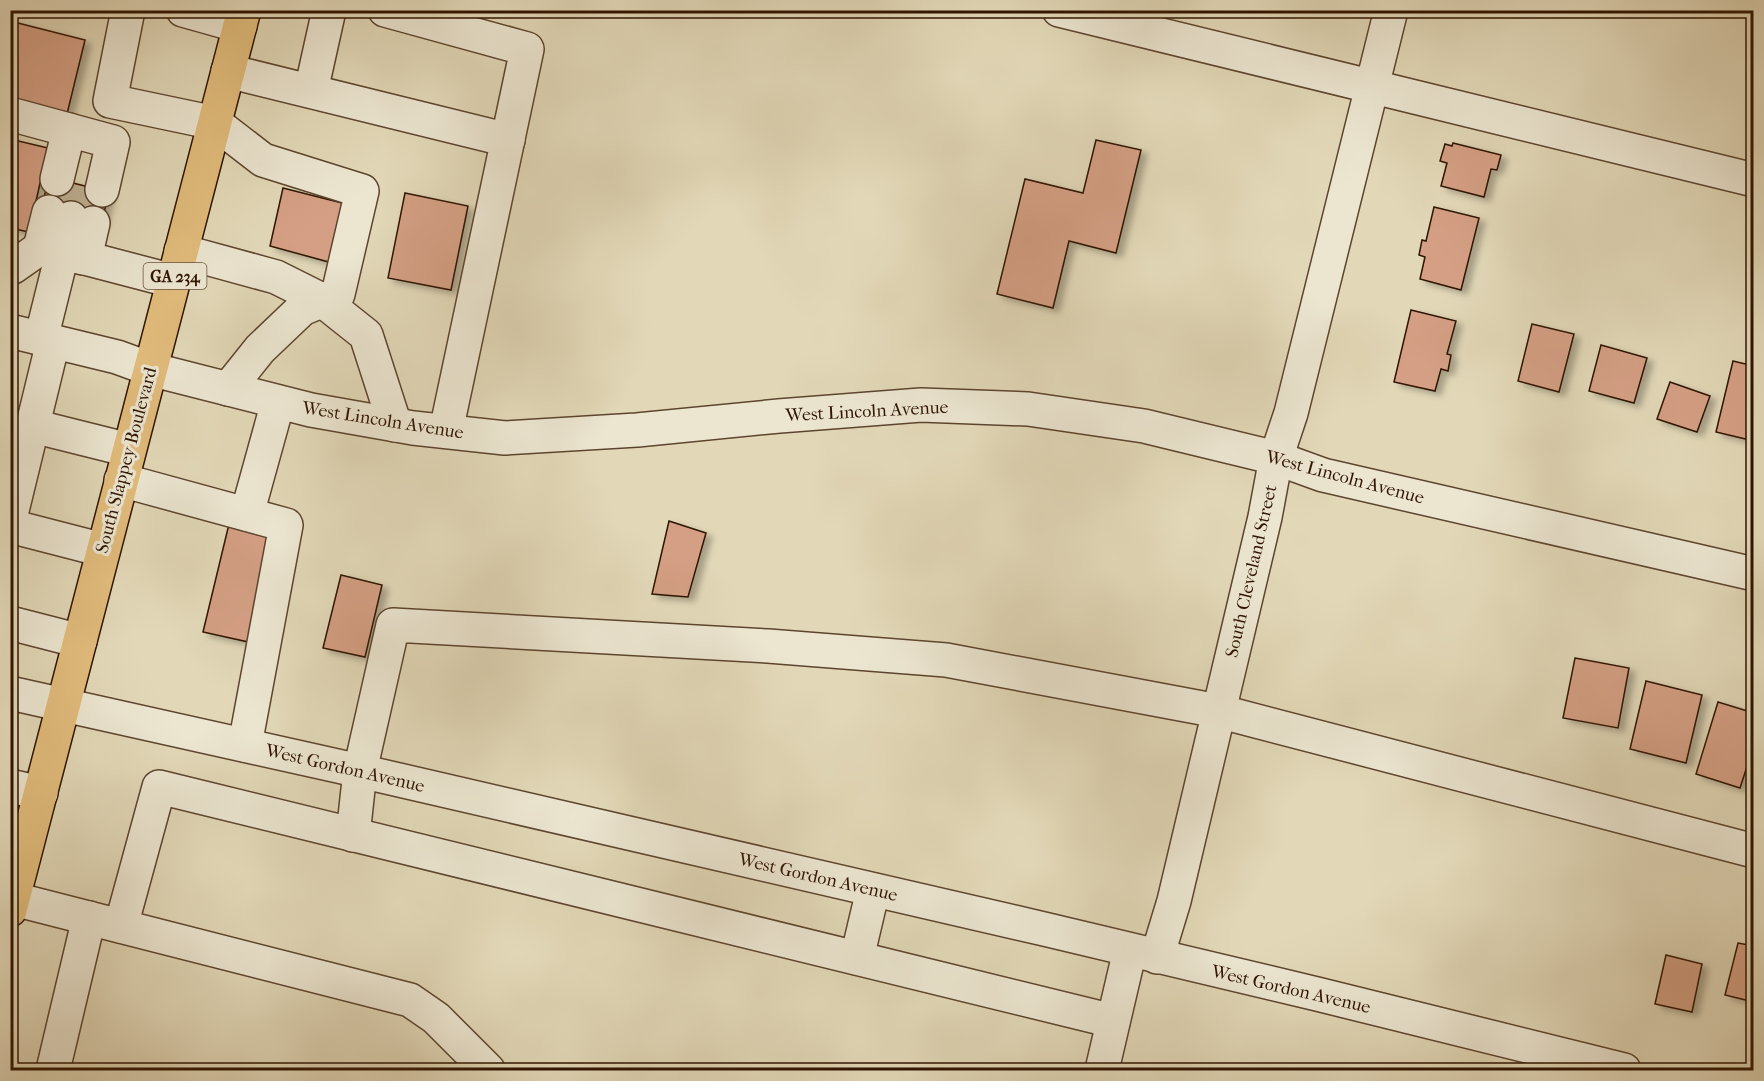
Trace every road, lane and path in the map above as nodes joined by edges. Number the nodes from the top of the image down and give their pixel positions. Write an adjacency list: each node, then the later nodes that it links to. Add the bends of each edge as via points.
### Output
1 (128, 10): 12 (street, via 110,101)
2 (183, 10): 7 (street)
3 (329, 10): 10 (street)
4 (385, 10): 14 (street, via 527,50)
5 (1059, 10): 9 (street)
6 (1391, 10): 9 (street, South Cleveland Street)
7 (242, 18): 8 (main road, South Slappey Boulevard / GA 234)
8 (228, 71): 10 (street); 12 (main road, South Slappey Boulevard / GA 234)
9 (1372, 87): 15 (street); 28 (street, South Cleveland Street, via 1291,413)
10 (311, 91): 14 (street)
11 (10, 114): 13 (street)
12 (215, 123): 18 (main road, South Slappey Boulevard / GA 234); 20 (street, via 263,160 362,191 338,294)
13 (80, 133): 13 (street, via 80,185 113,142)
14 (508, 140): 27 (street)
15 (1754, 180)
16 (71, 218): 17 (street)
17 (62, 253): 18 (street); 19 (street); 21 (street)
18 (177, 266): 20 (street, via 276,277); 22 (main road, South Slappey Boulevard / GA 234)
19 (10, 267)
20 (322, 300): 23 (street, via 302,309 260,349); 25 (street, via 366,335)
21 (35, 337): 22 (street, West Lincoln Avenue); 26 (street)
22 (150, 369): 23 (street, West Lincoln Avenue); 29 (main road, South Slappey Boulevard / GA 234)
23 (228, 389): 24 (street, West Lincoln Avenue)
24 (278, 402): 25 (street, West Lincoln Avenue); 30 (street)
25 (395, 425): 27 (street, West Lincoln Avenue)
26 (33, 426): 29 (street); 31 (street)
27 (446, 431): 28 (street, West Lincoln Avenue, via 506,438 921,405 1028,408 1144,426)
28 (1276, 458): 34 (street, West Lincoln Avenue, via 1323,474); 39 (street, South Cleveland Street)
29 (125, 465): 30 (street); 33 (main road, South Slappey Boulevard / GA 234)
30 (247, 514): 40 (street, via 286,525)
31 (10, 519)
32 (10, 525): 33 (street)
33 (103, 550): 36 (main road, South Slappey Boulevard / GA 234)
34 (1754, 574)
35 (10, 623): 36 (street)
36 (80, 641): 38 (main road, South Slappey Boulevard / GA 234)
37 (10, 693): 38 (street, West Gordon Avenue)
38 (64, 704): 40 (street, West Gordon Avenue); 42 (main road, South Slappey Boulevard / GA 234)
39 (1218, 711): 41 (street, via 946,660 393,625); 45 (street); 50 (street, South Cleveland Street, via 1174,901)
40 (245, 745): 41 (street, West Gordon Avenue)
41 (360, 771): 43 (street); 46 (street, West Gordon Avenue)
42 (26, 790): 44 (main road, South Slappey Boulevard / GA 234)
43 (352, 835): 49 (street, via 159,788); 51 (street)
44 (19, 843): 47 (main road, South Slappey Boulevard / GA 234)
45 (1754, 851)
46 (873, 890): 50 (street, West Gordon Avenue); 51 (street)
47 (12, 905): 48 (street)
48 (89, 918): 49 (street); 53 (street)
49 (121, 926): 54 (street, via 410,1000 436,1018)
50 (1143, 954): 52 (street, South Cleveland Street); 56 (street, West Gordon Avenue)
51 (857, 958): 52 (street)
52 (1113, 1021): 55 (street, South Cleveland Street)
53 (53, 1071)
54 (488, 1071)
55 (1102, 1071)
56 (1624, 1071)

